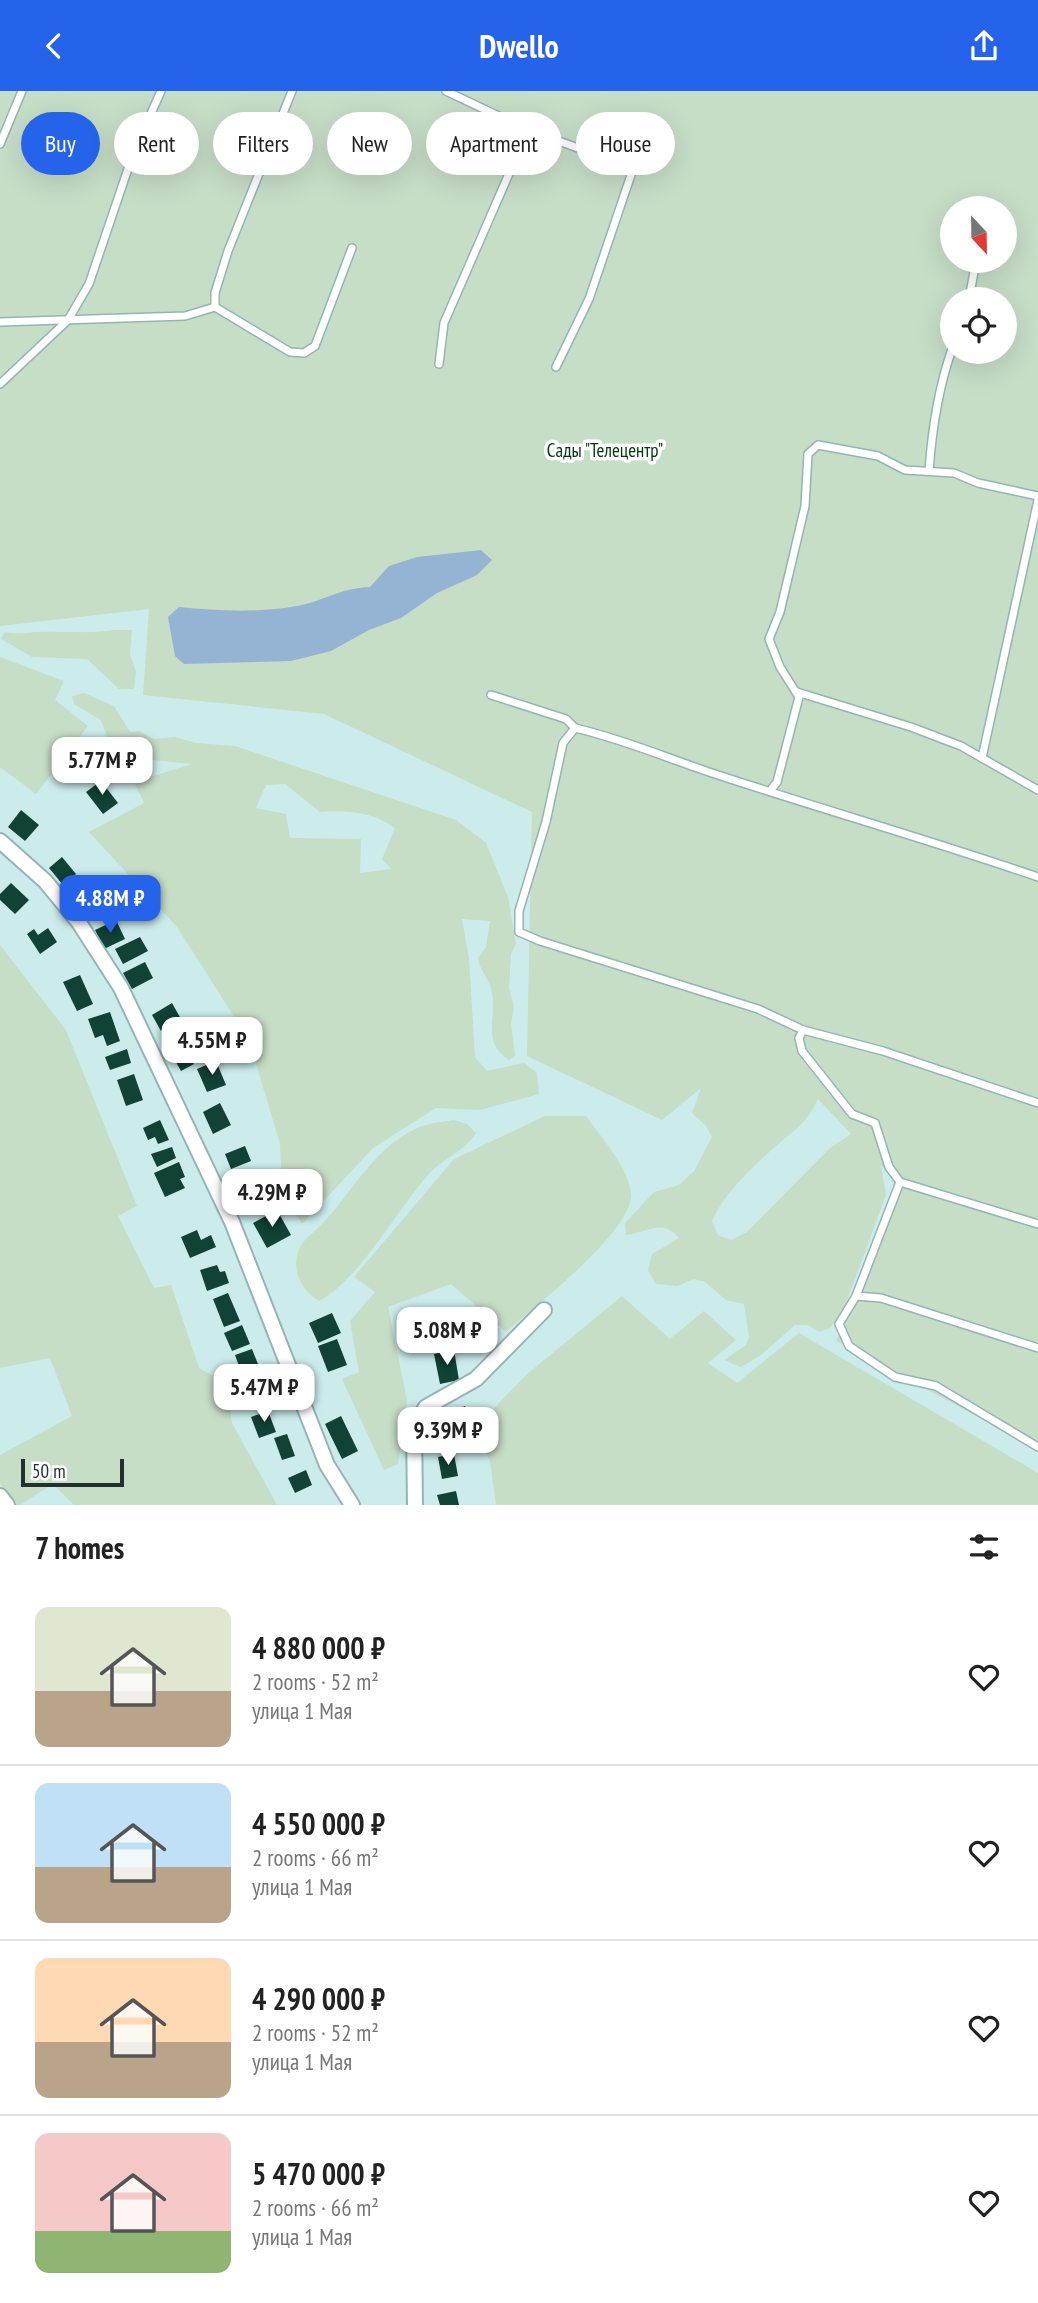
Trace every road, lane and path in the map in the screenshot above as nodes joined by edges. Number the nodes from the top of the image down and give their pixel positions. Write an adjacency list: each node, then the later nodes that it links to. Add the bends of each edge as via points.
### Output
1 (22, 91): 7 (lane)
2 (160, 91): 11 (lane, via 89,283)
3 (292, 91): 10 (lane, via 228,251)
4 (446, 91): 5 (lane)
5 (491, 112)
6 (562, 142): 15 (lane, via 625,165 632,172 589,299)
7 (0, 144)
8 (508, 175): 13 (lane, via 444,323)
9 (352, 248): 10 (lane, via 315,346 304,353 290,352)
10 (215, 307): 11 (lane, via 185,316)
11 (68, 320): 12 (lane); 16 (lane)
12 (0, 322)
13 (439, 364)
14 (947, 364): 17 (lane)
15 (556, 367)
16 (0, 384)
17 (929, 471): 18 (lane, via 954,473); 19 (lane, via 905,470 878,456 831,445 818,445 808,454 805,506 780,612 769,639)
18 (1038, 498): 22 (lane)
19 (795, 691): 22 (lane, via 911,727); 24 (lane, via 799,697 790,739)
20 (491, 695): 21 (lane, via 566,719)
21 (575, 729): 24 (lane, via 607,735); 27 (lane, via 563,743 547,822 519,911 519,932 758,1009)
22 (982, 758): 23 (lane)
23 (1038, 790)
24 (770, 791): 26 (lane)
25 (0, 841): 37 (street, via 45,881 78,921 121,988 232,1222 327,1465)
26 (1038, 877)
27 (803, 1030): 28 (lane, via 883,1051); 29 (lane, via 799,1038 802,1051 852,1114 875,1123 888,1167)
28 (1038, 1103)
29 (900, 1182): 30 (lane); 31 (lane)
30 (1038, 1224)
31 (856, 1296): 33 (lane, via 881,1298); 34 (lane, via 839,1324 849,1346 895,1377 936,1386)
32 (544, 1310): 38 (street, via 475,1380 426,1406 414,1427)
33 (1038, 1348)
34 (1038, 1447)
35 (0, 1496): 36 (street)
36 (7, 1505)
37 (352, 1505)
38 (415, 1505)

